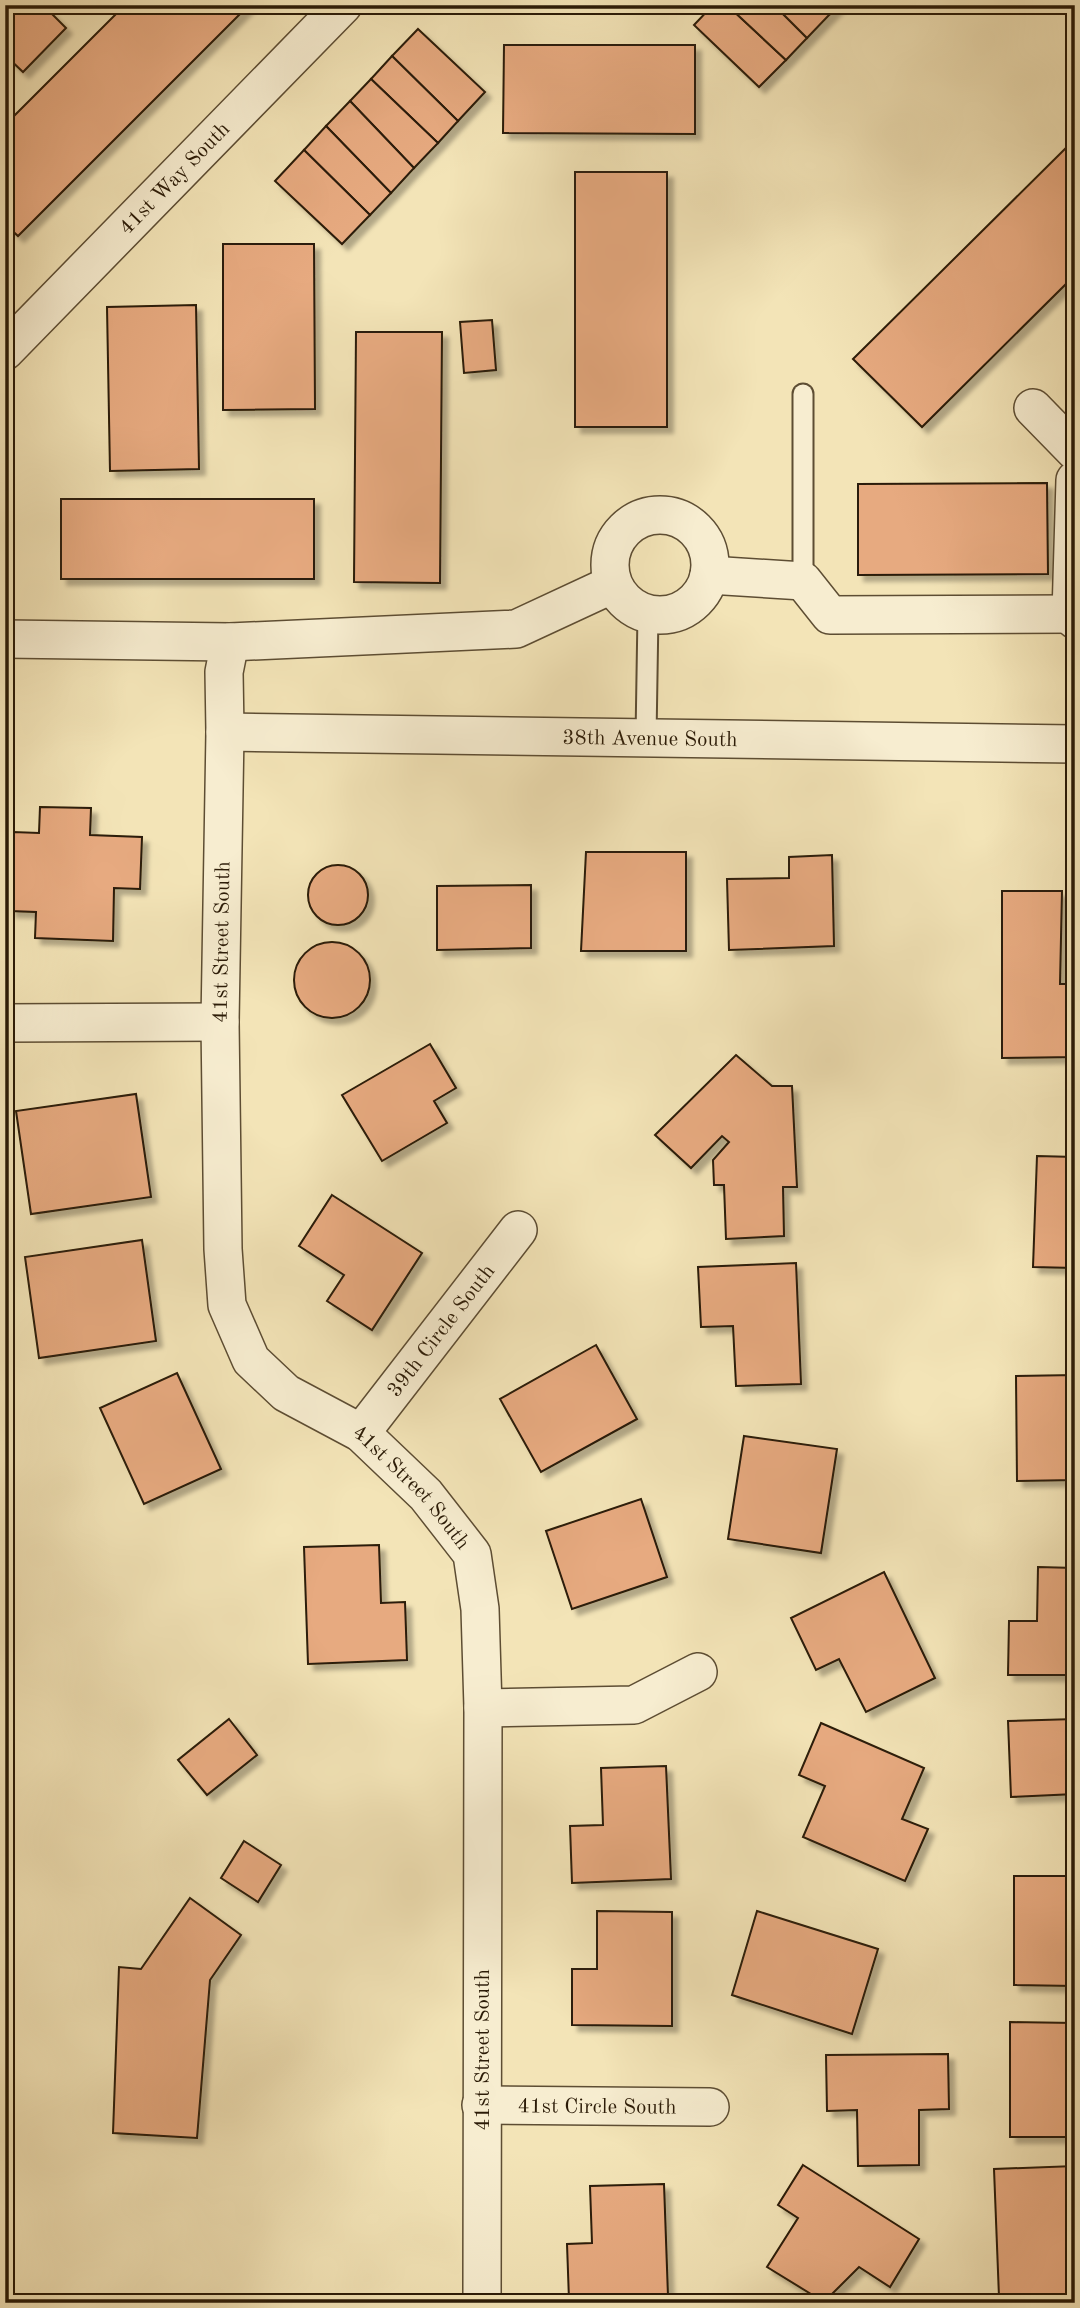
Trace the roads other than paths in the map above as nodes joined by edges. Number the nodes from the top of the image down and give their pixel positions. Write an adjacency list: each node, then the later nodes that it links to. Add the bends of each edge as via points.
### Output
1 (343, 5): 2 (street, 41st Way South)
2 (5, 351)
3 (803, 394): 8 (lane)
4 (1033, 408): 5 (street)
5 (1075, 451)
6 (1075, 480): 11 (street)
7 (709, 575): 8 (street); 9 (street, via 706,544 696,530 673,517 647,516 625,529 611,550); 10 (street, via 693,603 664,616)
8 (803, 581): 11 (street, via 830,615)
9 (613, 584): 10 (street, via 633,609); 13 (street, via 516,629)
10 (648, 614): 15 (lane)
11 (1073, 617)
12 (5, 639): 13 (street)
13 (230, 642): 14 (street, 41st Street South, via 224,672)
14 (225, 732): 15 (street, 38th Avenue South); 17 (street, 41st Street South)
15 (646, 737): 16 (street, 38th Avenue South)
16 (1075, 744)
17 (220, 1022): 18 (street); 20 (street, 41st Street South, via 228,1305 251,1360 286,1393)
18 (5, 1023)
19 (519, 1230): 20 (street, 39th Circle South)
20 (361, 1433): 22 (street, 41st Street South, via 426,1495 472,1554 480,1609)
21 (698, 1672): 22 (street, via 635,1705)
22 (483, 1708): 23 (street, 41st Street South)
23 (481, 2105): 24 (street, 41st Circle South); 25 (street, 41st Street South)
24 (710, 2107)
25 (482, 2303)

